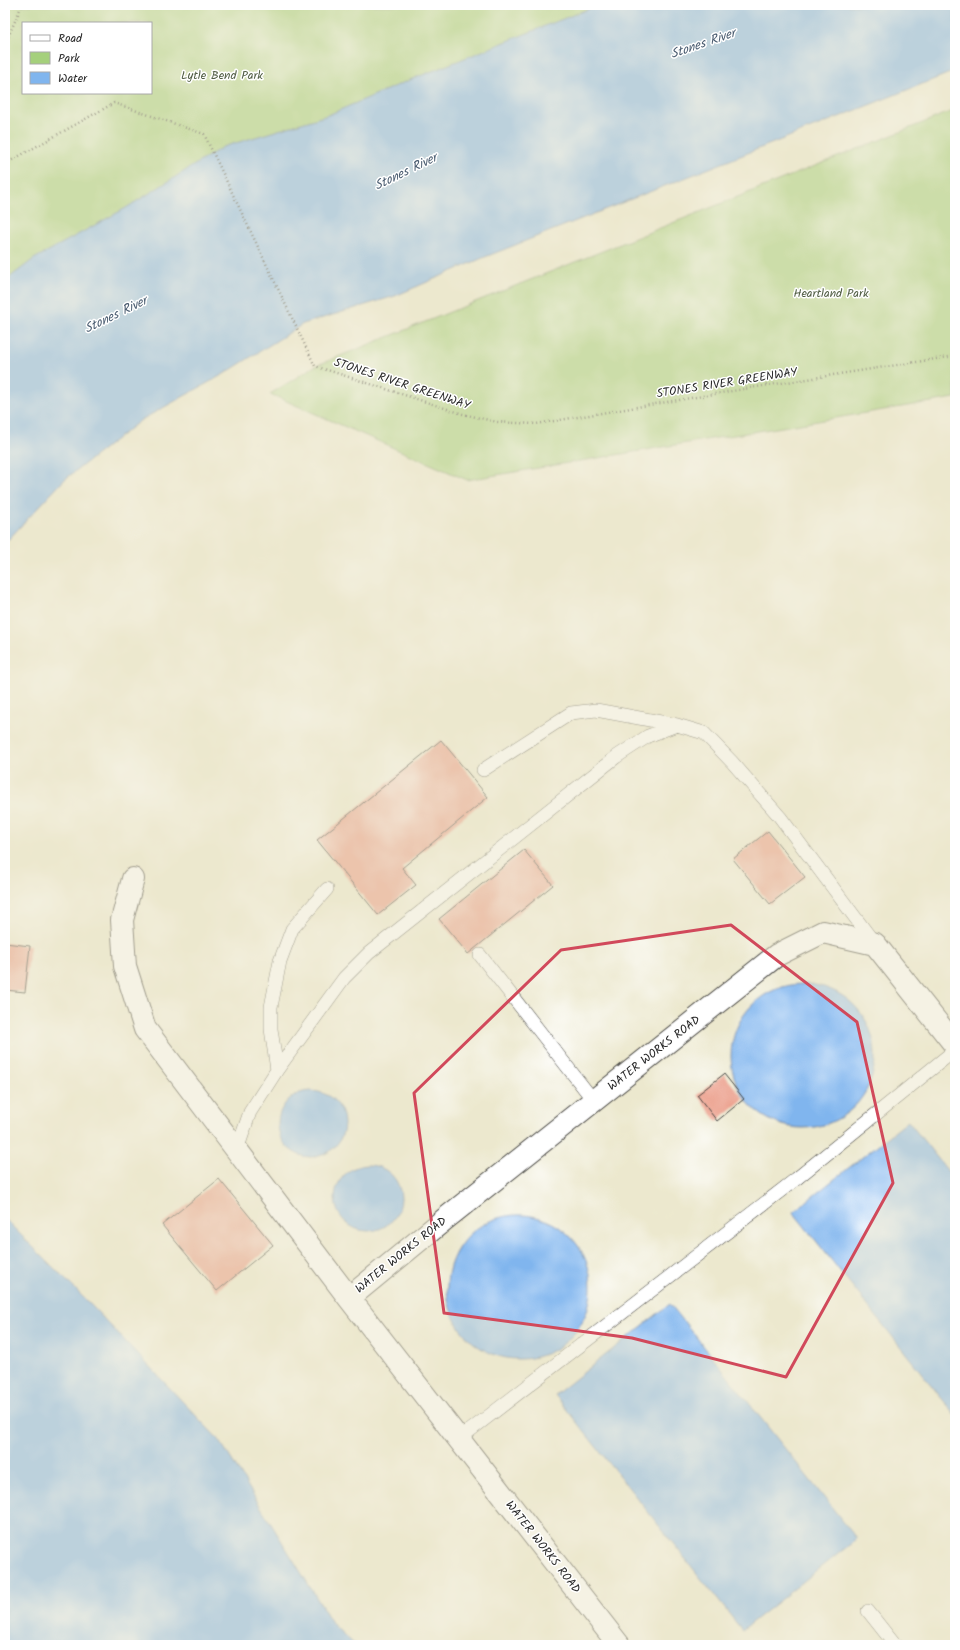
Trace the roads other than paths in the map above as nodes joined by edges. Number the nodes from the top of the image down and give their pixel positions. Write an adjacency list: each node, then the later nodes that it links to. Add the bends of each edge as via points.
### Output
1 (676, 725): 2 (lane, via 596,710 571,713); 5 (lane, via 704,733 732,762 780,817); 9 (lane, via 648,736 616,757 369,953 344,978)
2 (482, 770)
3 (132, 879): 11 (street, WATER WORKS ROAD, via 122,920 125,966 145,1029)
4 (327, 889): 9 (lane, via 292,929 280,961 271,1007 271,1029)
5 (875, 944): 7 (street); 10 (street, WATER WORKS ROAD, via 823,932 777,955)
6 (480, 955): 10 (lane)
7 (955, 1046)
8 (955, 1050): 13 (lane, via 796,1179)
9 (277, 1070): 11 (lane, via 250,1112)
10 (594, 1101): 12 (street, WATER WORKS ROAD)
11 (237, 1150): 12 (street, WATER WORKS ROAD)
12 (348, 1298): 13 (street, WATER WORKS ROAD)
13 (459, 1439): 15 (street, WATER WORKS ROAD)
14 (868, 1611): 16 (lane)
15 (619, 1645)
16 (895, 1645)

